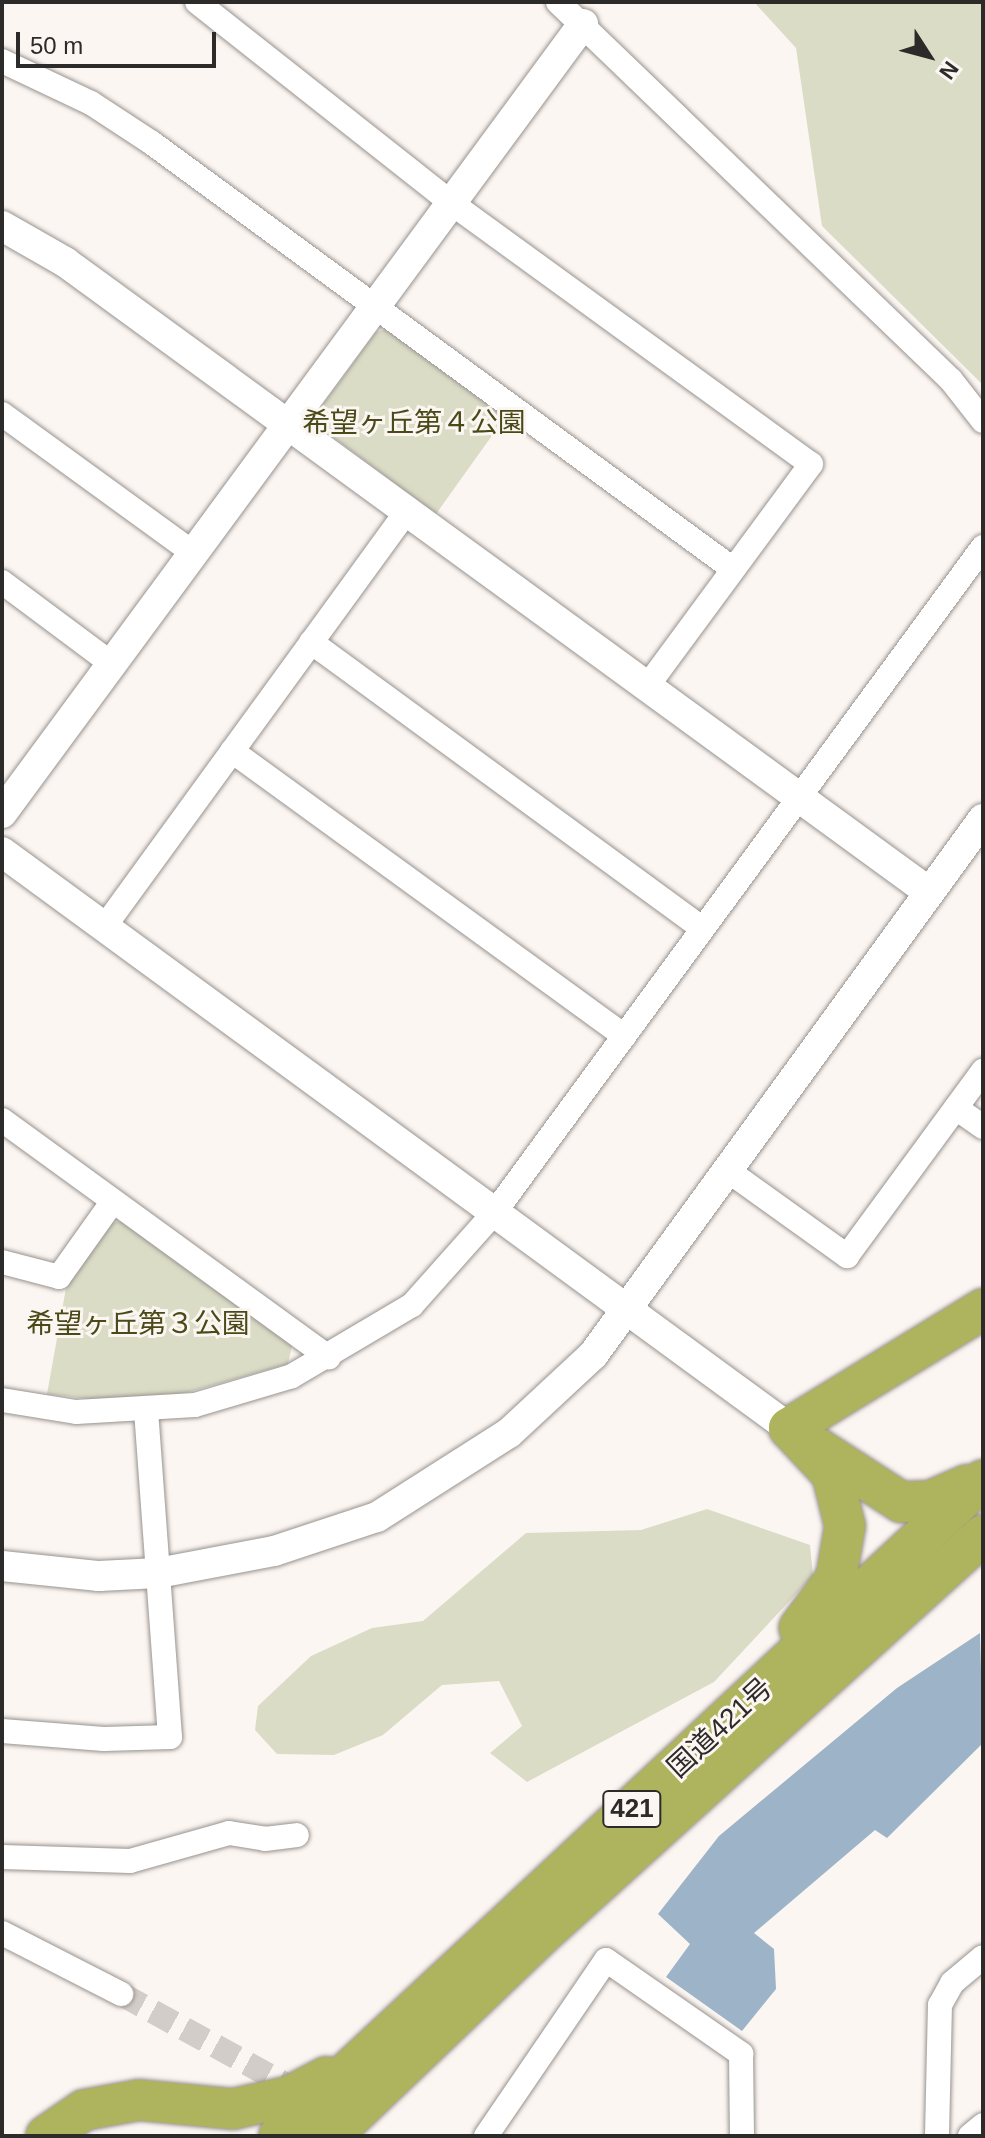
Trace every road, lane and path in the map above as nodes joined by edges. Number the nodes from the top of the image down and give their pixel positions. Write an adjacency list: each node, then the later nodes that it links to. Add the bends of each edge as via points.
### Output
1 (197, 2): 5 (street)
2 (558, 2): 3 (street)
3 (583, 24): 5 (street); 9 (street, via 951,380)
4 (2, 61): 7 (street, via 118,120)
5 (450, 202): 7 (street); 14 (street, via 811,464)
6 (2, 226): 10 (street, via 65,262)
7 (373, 306): 10 (street); 14 (street)
8 (2, 414): 13 (street)
9 (983, 421)
10 (287, 424): 11 (street); 13 (street)
11 (407, 511): 16 (street); 18 (street)
12 (983, 547): 20 (street)
13 (193, 553): 17 (street)
14 (733, 569): 18 (street)
15 (2, 582): 17 (street)
16 (311, 642): 19 (street); 26 (street)
17 (112, 664): 21 (street)
18 (648, 685): 20 (street)
19 (232, 751): 25 (street); 27 (street)
20 (799, 799): 24 (street); 26 (street)
21 (2, 813)
22 (983, 819): 24 (street)
23 (2, 852): 25 (street)
24 (929, 892): 32 (street)
25 (105, 926): 34 (street)
26 (702, 928): 27 (street)
27 (624, 1036): 34 (street)
28 (983, 1071): 29 (street)
29 (956, 1108): 31 (street); 32 (street, via 847,1256)
30 (2, 1120): 33 (street)
31 (983, 1127)
32 (727, 1170): 36 (street)
33 (113, 1201): 35 (street, via 59,1277); 38 (street)
34 (495, 1212): 36 (street); 38 (street, via 412,1305)
35 (2, 1262)
36 (627, 1309): 41 (street); 45 (street, via 593,1355 541,1407 415,1497 307,1542)
37 (983, 1309): 41 (highway)
38 (329, 1358): 40 (street, via 223,1398)
39 (2, 1400): 40 (street, via 76,1412)
40 (146, 1411): 45 (street)
41 (789, 1428): 42 (highway, via 901,1502 930,1501); 47 (highway, via 821,1459 839,1491 845,1526 841,1561 824,1598 737,1692)
42 (983, 1479): 47 (highway, 国道421号 / 421)
43 (983, 1535): 53 (highway, 国道421号 / 421, via 538,1938)
44 (2, 1566): 45 (street, via 99,1576)
45 (158, 1573): 46 (street, via 170,1737)
46 (2, 1731)
47 (682, 1764): 54 (highway, 国道421号 / 421)
48 (297, 1835): 49 (street, via 265,1839 229,1833 140,1861)
49 (2, 1857)
50 (2, 1933): 52 (street)
51 (983, 1957): 62 (street, via 952,1983 940,2005)
52 (121, 1994)
53 (431, 2043): 58 (highway, 国道421号 / 421); 59 (highway, via 395,2101)
54 (364, 2056): 56 (highway, 421, via 290,2096 233,2109 139,2100 84,2110); 57 (highway, 国道421号 / 421)
55 (983, 2125): 63 (street)
56 (46, 2136)
57 (279, 2136)
58 (331, 2136)
59 (360, 2136)
60 (486, 2136): 61 (street, via 606,1960 741,2054)
61 (742, 2136)
62 (937, 2136)
63 (970, 2136)

